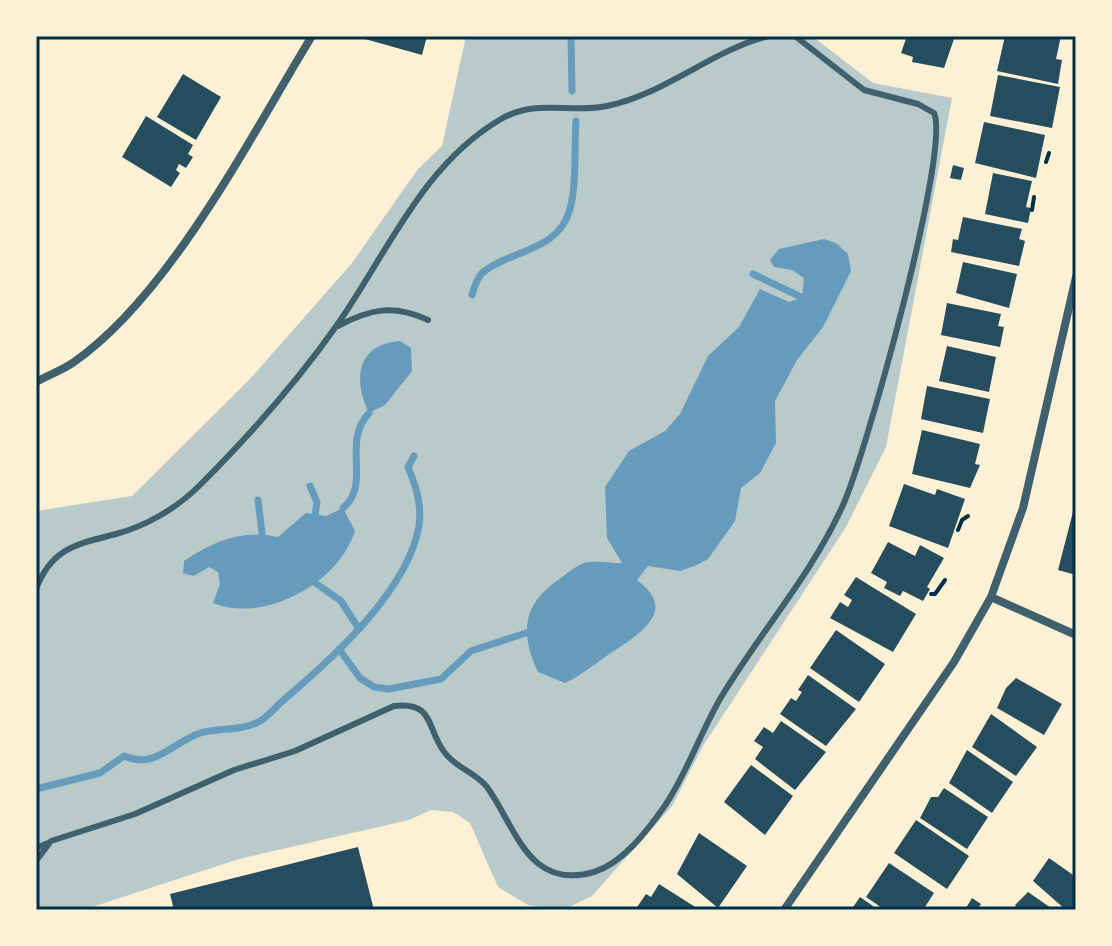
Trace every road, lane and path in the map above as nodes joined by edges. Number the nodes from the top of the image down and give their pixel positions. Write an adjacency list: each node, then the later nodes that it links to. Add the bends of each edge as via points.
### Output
1 (312, 36): 12 (street, via 177,254 113,329 73,362)
2 (768, 36): 11 (lane, via 641,96 605,107 534,106 501,119 458,153 413,205)
3 (795, 36): 20 (lane, via 864,90 934,113 937,138 931,168 893,350 844,502 799,584 715,707 670,798 633,845 608,866 587,873 560,873 536,862 488,788 447,756 426,714 411,704 394,706 135,814)
4 (1049, 153): 5 (path)
5 (1046, 162)
6 (1034, 197): 7 (path)
7 (1032, 210)
8 (1076, 277): 9 (street)
9 (1072, 314): 18 (street, via 1023,508)
10 (428, 320): 11 (lane, via 381,309)
11 (336, 327): 16 (lane, via 196,489 150,520 69,548 53,561)
12 (36, 382)
13 (968, 516): 14 (path)
14 (958, 530)
15 (945, 580): 17 (path)
16 (36, 589)
17 (931, 594)
18 (991, 597): 19 (street); 23 (street, via 946,674)
19 (1076, 635)
20 (51, 841): 21 (lane); 22 (lane)
21 (36, 848)
22 (36, 861)
23 (784, 910)

